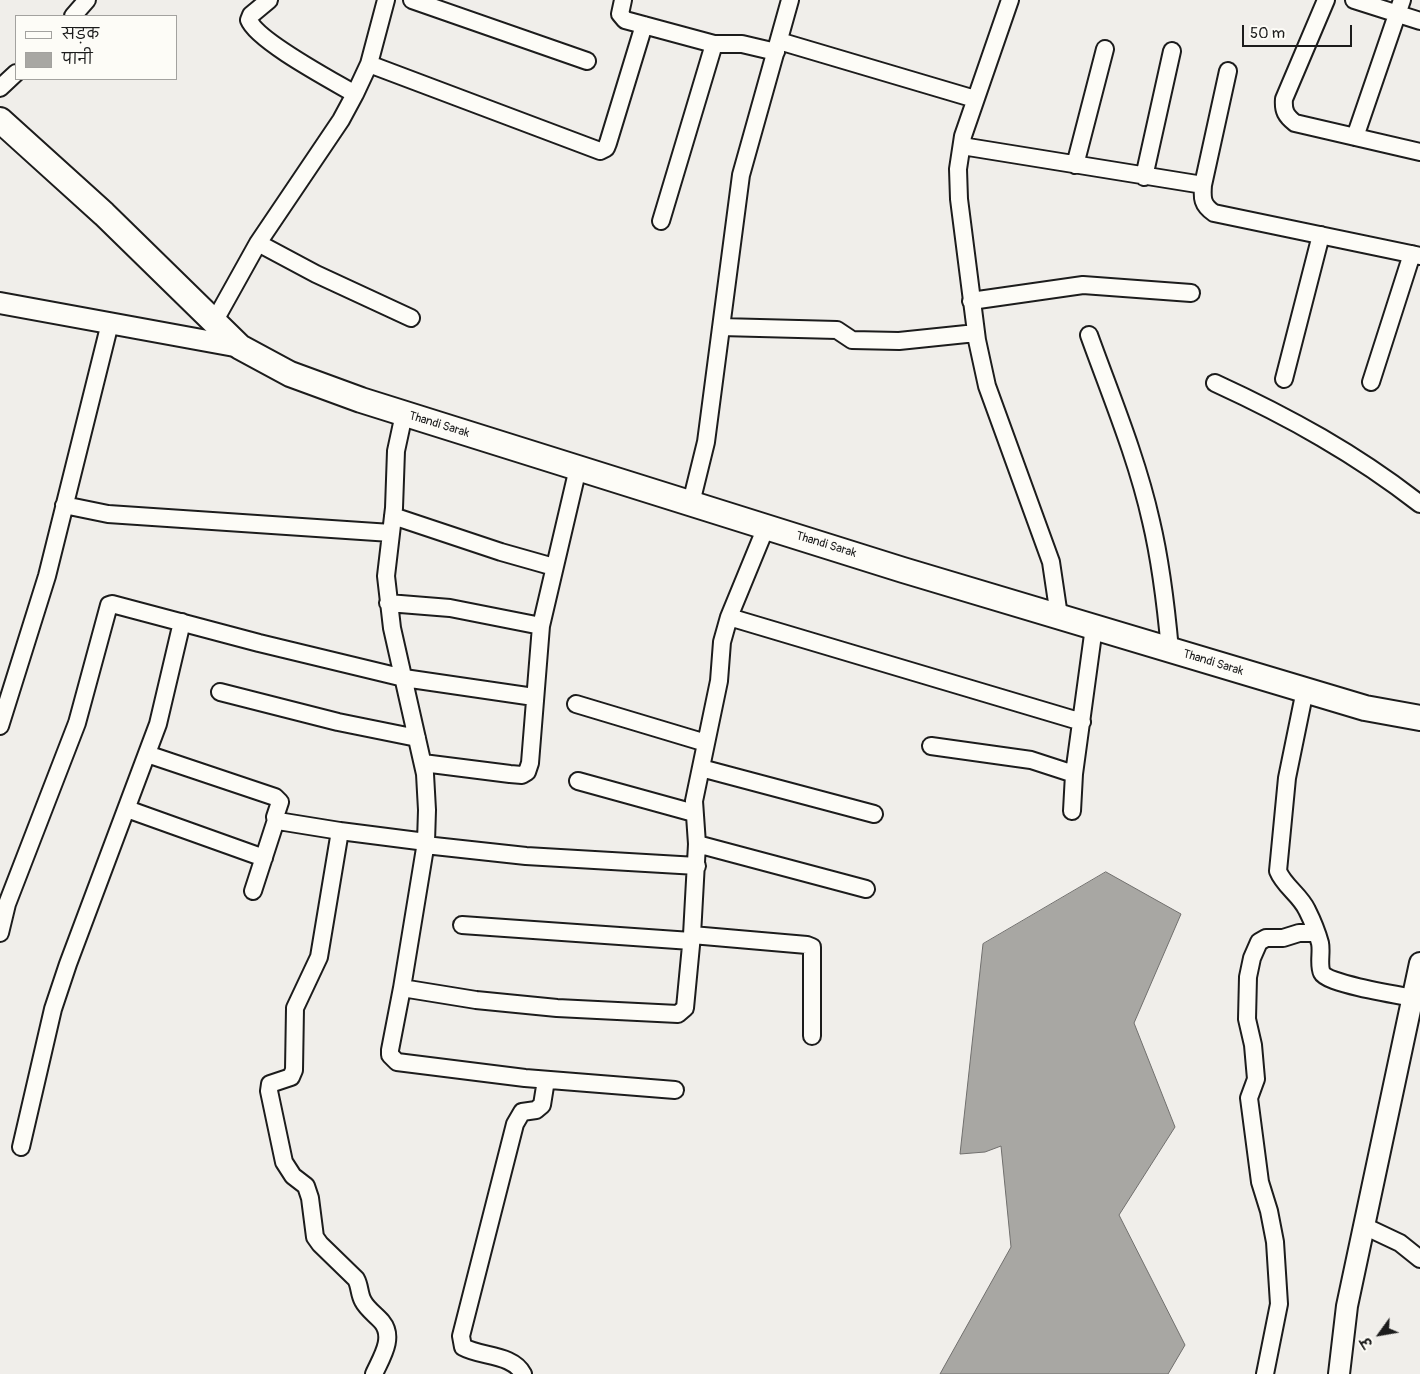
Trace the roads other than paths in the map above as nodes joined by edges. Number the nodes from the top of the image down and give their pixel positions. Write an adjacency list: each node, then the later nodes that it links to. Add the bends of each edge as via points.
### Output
1 (87, 0): 11 (street)
2 (269, 0): 23 (street, via 251,15 251,26 278,47)
3 (386, 0): 19 (street)
4 (412, 0): 18 (street)
5 (623, 0): 13 (street, via 621,18)
6 (790, 0): 15 (street)
7 (1010, 0): 24 (street)
8 (1326, 0): 26 (street, via 1284,99 1283,110 1295,123)
9 (1354, 0): 10 (street)
10 (1400, 6): 12 (street); 26 (street)
11 (74, 15)
12 (1420, 21)
13 (644, 25): 14 (street); 19 (street, via 608,143 600,150)
14 (714, 44): 15 (street); 32 (street)
15 (778, 47): 24 (street); 42 (street, via 742,175)
16 (1105, 49): 29 (street)
17 (1172, 51): 30 (street)
18 (587, 61)
19 (368, 64): 23 (street)
20 (1228, 71): 31 (street)
21 (15, 74): 22 (street)
22 (0, 88)
23 (355, 94): 34 (street)
24 (975, 99): 27 (street)
25 (0, 120): 40 (main road, Thandi Sarak, via 104,214)
26 (1355, 137): 28 (street)
27 (962, 146): 29 (street); 37 (street, via 958,169 959,199)
28 (1420, 152)
29 (1075, 165): 30 (street)
30 (1144, 177): 31 (street)
31 (1203, 185): 33 (street, via 1202,200 1214,212)
32 (661, 221)
33 (1321, 236): 35 (street); 46 (street)
34 (258, 243): 39 (street); 40 (street)
35 (1416, 255): 47 (street)
36 (1191, 293): 37 (street, via 1083,285)
37 (971, 301): 43 (street)
38 (0, 303): 41 (street)
39 (411, 318)
40 (214, 322): 45 (main road, Thandi Sarak)
41 (110, 323): 45 (street); 53 (street)
42 (721, 327): 43 (street, via 837,330 852,340 898,341); 51 (street, via 706,442)
43 (976, 333): 59 (street, via 990,393 1051,562)
44 (1089, 336): 64 (street, via 1151,520)
45 (240, 347): 49 (main road, Thandi Sarak, via 290,374)
46 (1284, 379)
47 (1371, 382)
48 (1215, 383): 52 (street, via 1282,414 1337,445)
49 (404, 414): 50 (main road, Thandi Sarak); 54 (street, via 396,451)
50 (578, 468): 51 (main road, Thandi Sarak); 57 (street)
51 (691, 504): 55 (main road, Thandi Sarak)
52 (1420, 504)
53 (64, 505): 56 (street, via 108,514); 72 (street, via 47,576)
54 (393, 516): 56 (street); 57 (street)
55 (766, 527): 59 (main road, Thandi Sarak); 60 (street)
56 (391, 533): 58 (street, via 386,576)
57 (554, 567): 62 (street)
58 (388, 603): 62 (street, via 450,608); 65 (street)
59 (1059, 616): 63 (main road, Thandi Sarak)
60 (729, 617): 71 (street); 74 (street)
61 (182, 622): 65 (street); 76 (street, via 158,724); 94 (street, via 112,604 107,607 77,723 7,904)
62 (541, 626): 68 (street)
63 (1094, 627): 64 (main road, Thandi Sarak); 71 (street)
64 (1170, 650): 66 (main road, Thandi Sarak)
65 (404, 678): 68 (street); 73 (street)
66 (1305, 690): 70 (main road, Thandi Sarak, via 1364,708); 95 (street, via 1287,778 1278,871 1282,880 1299,897)
67 (220, 692): 73 (street)
68 (534, 697): 77 (street, via 530,763 522,775)
69 (576, 704): 74 (street)
70 (1420, 718)
71 (1082, 722): 79 (street)
72 (0, 726)
73 (417, 738): 77 (street)
74 (706, 743): 78 (street)
75 (931, 746): 79 (street, via 1031,760)
76 (147, 754): 81 (street); 85 (street, via 275,797 280,802)
77 (423, 763): 87 (street)
78 (702, 768): 83 (street); 84 (street)
79 (1074, 774): 82 (street)
80 (578, 781): 83 (street)
81 (127, 809): 89 (street); 103 (street, via 53,1008)
82 (1072, 811)
83 (694, 813): 88 (street)
84 (874, 814)
85 (276, 820): 86 (street); 89 (street)
86 (340, 831): 87 (street); 106 (street, via 319,957 295,1008 294,1070 291,1077 270,1084 269,1091 284,1162 293,1176 306,1186 315,1237 356,1279 362,1300 387,1333 388,1343)
87 (426, 844): 90 (street, via 526,856); 98 (street)
88 (697, 844): 90 (street); 91 (street)
89 (264, 858): 92 (street)
90 (697, 866): 96 (street)
91 (866, 889)
92 (253, 892)
93 (462, 925): 96 (street)
94 (0, 933)
95 (1316, 933): 99 (street, via 1320,943 1321,971 1329,980); 108 (street, via 1266,938 1259,942 1248,977 1247,1019 1256,1079 1249,1098 1260,1182 1275,1242 1279,1304)
96 (691, 938): 98 (street, via 685,1008 678,1014 557,1008); 100 (street, via 812,947)
97 (1420, 963): 99 (street)
98 (402, 988): 101 (street, via 390,1050 393,1060)
99 (1416, 998): 104 (street)
100 (812, 1036)
101 (546, 1080): 102 (street); 107 (street, via 542,1105 536,1110 522,1112 515,1124 461,1336 463,1347 514,1363)
102 (675, 1090)
103 (21, 1147)
104 (1364, 1226): 105 (street, via 1400,1243); 109 (street, via 1347,1306)
105 (1420, 1258)
106 (374, 1374)
107 (523, 1374)
108 (1265, 1374)
109 (1339, 1374)

